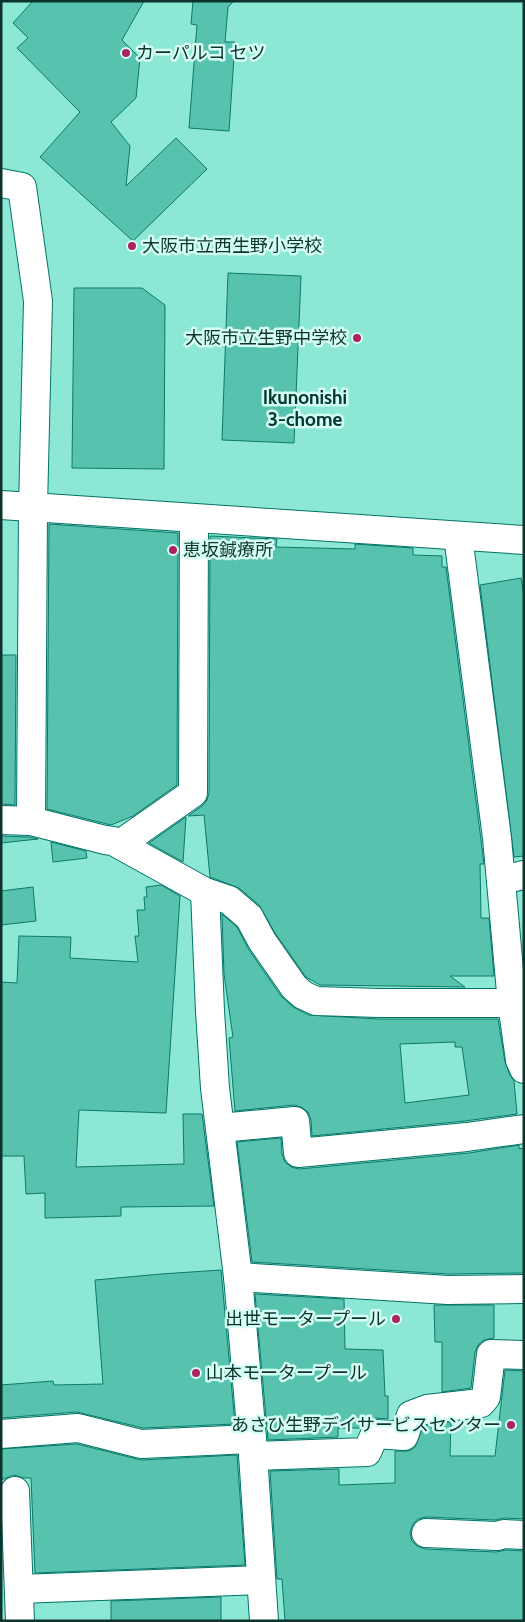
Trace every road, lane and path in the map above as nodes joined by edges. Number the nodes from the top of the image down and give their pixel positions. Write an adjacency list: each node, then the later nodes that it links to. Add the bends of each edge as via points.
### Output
1 (1, 183): 3 (street, via 22,187 38,301)
2 (1, 504): 3 (street)
3 (33, 507): 4 (street); 8 (street)
4 (194, 519): 5 (street); 9 (street, via 193,793)
5 (458, 536): 6 (street); 10 (street, via 497,838)
6 (524, 540)
7 (1, 820): 8 (street)
8 (31, 821): 9 (street)
9 (120, 844): 11 (street)
10 (512, 877): 12 (street)
11 (205, 892): 12 (street, via 229,900 249,917 294,987 316,1000); 14 (street, via 210,1011)
12 (512, 1003): 13 (street)
13 (524, 1069)
14 (220, 1128): 15 (street, via 295,1120 298,1153); 16 (street)
15 (524, 1129)
16 (238, 1277): 17 (street, via 448,1290); 20 (street)
17 (524, 1289)
18 (524, 1355): 20 (street, via 491,1354 488,1389 481,1403 411,1415 404,1436 375,1434 367,1452)
19 (1, 1434): 20 (street, via 78,1428 141,1444)
20 (253, 1447): 25 (street)
21 (16, 1491): 22 (street)
22 (9, 1518): 26 (street)
23 (426, 1532): 24 (street)
24 (524, 1535)
25 (261, 1580): 26 (street); 28 (street)
26 (19, 1589): 27 (street)
27 (20, 1621)
28 (264, 1621)

